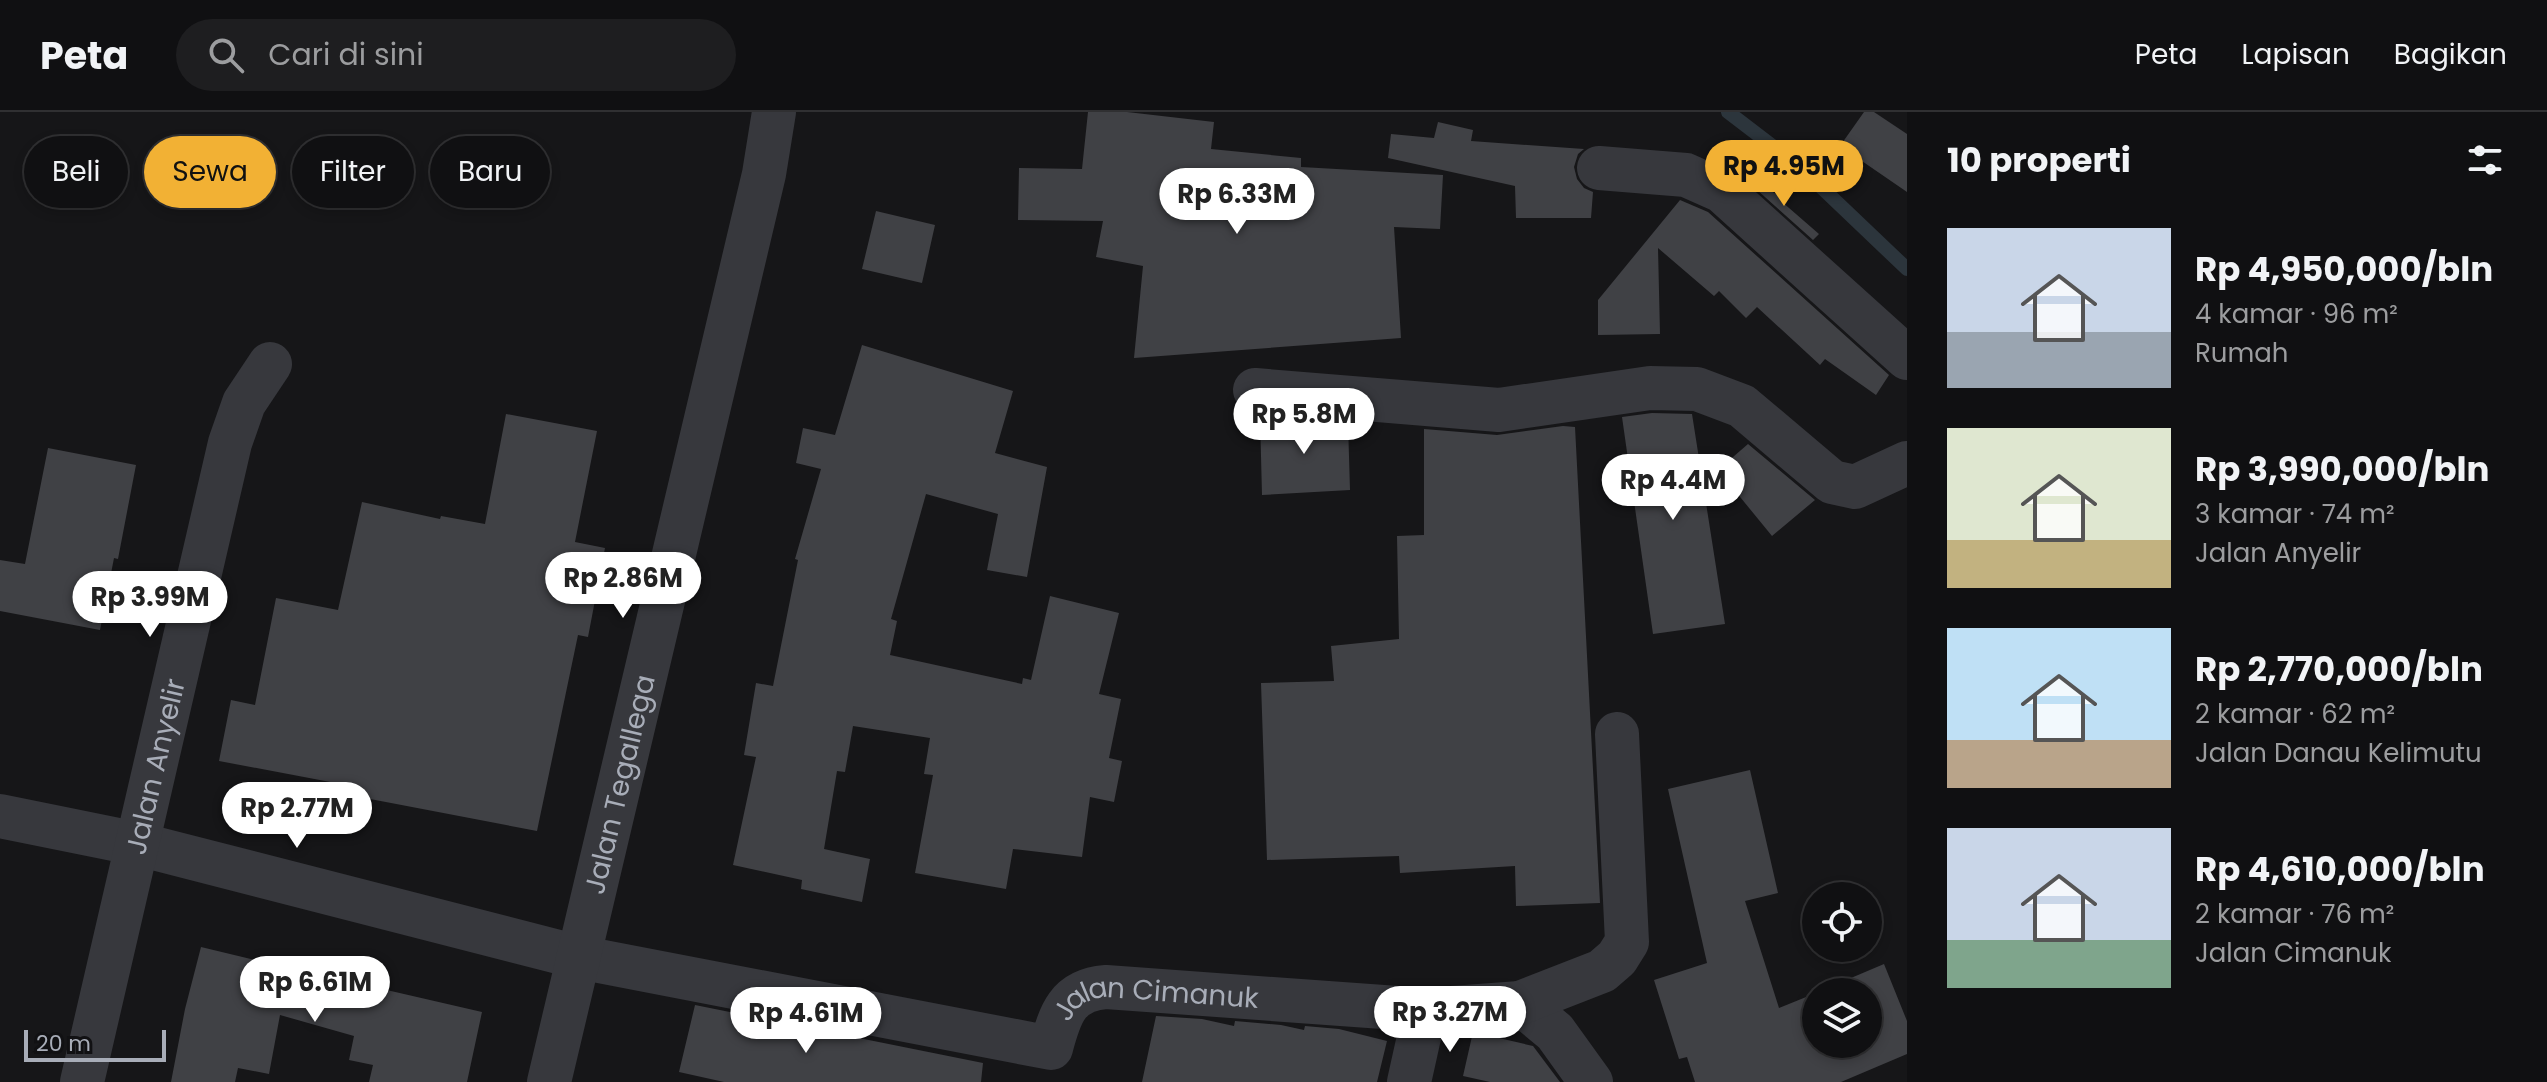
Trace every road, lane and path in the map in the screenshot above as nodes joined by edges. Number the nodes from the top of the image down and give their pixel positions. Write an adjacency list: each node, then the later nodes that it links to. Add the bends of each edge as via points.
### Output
1 (774, 112): 10 (street, Jalan Tegallega, via 764,174)
2 (1599, 168): 3 (street, via 1686,175 1722,191)
3 (1907, 358)
4 (270, 364): 9 (street, Jalan Anyelir, via 244,403 230,443)
5 (1255, 390): 6 (street, via 1499,410 1650,388 1697,389 1742,406 1832,482 1855,487)
6 (1907, 463)
7 (1617, 734): 11 (street, Jalan Cimanuk, via 1627,942 1602,971)
8 (0, 816): 9 (street, Jalan Cimanuk)
9 (138, 844): 10 (street, Jalan Cimanuk); 14 (street, Jalan Anyelir)
10 (578, 957): 13 (street, Jalan Cimanuk); 15 (street, Jalan Tegallega)
11 (1520, 1003): 12 (street, Jalan Cimanuk); 17 (street, via 1555,1032)
12 (1425, 1010): 13 (street, Jalan Cimanuk, via 1089,988 1070,999); 16 (street)
13 (1047, 1065)
14 (82, 1082)
15 (549, 1082)
16 (1409, 1082)
17 (1591, 1082)

